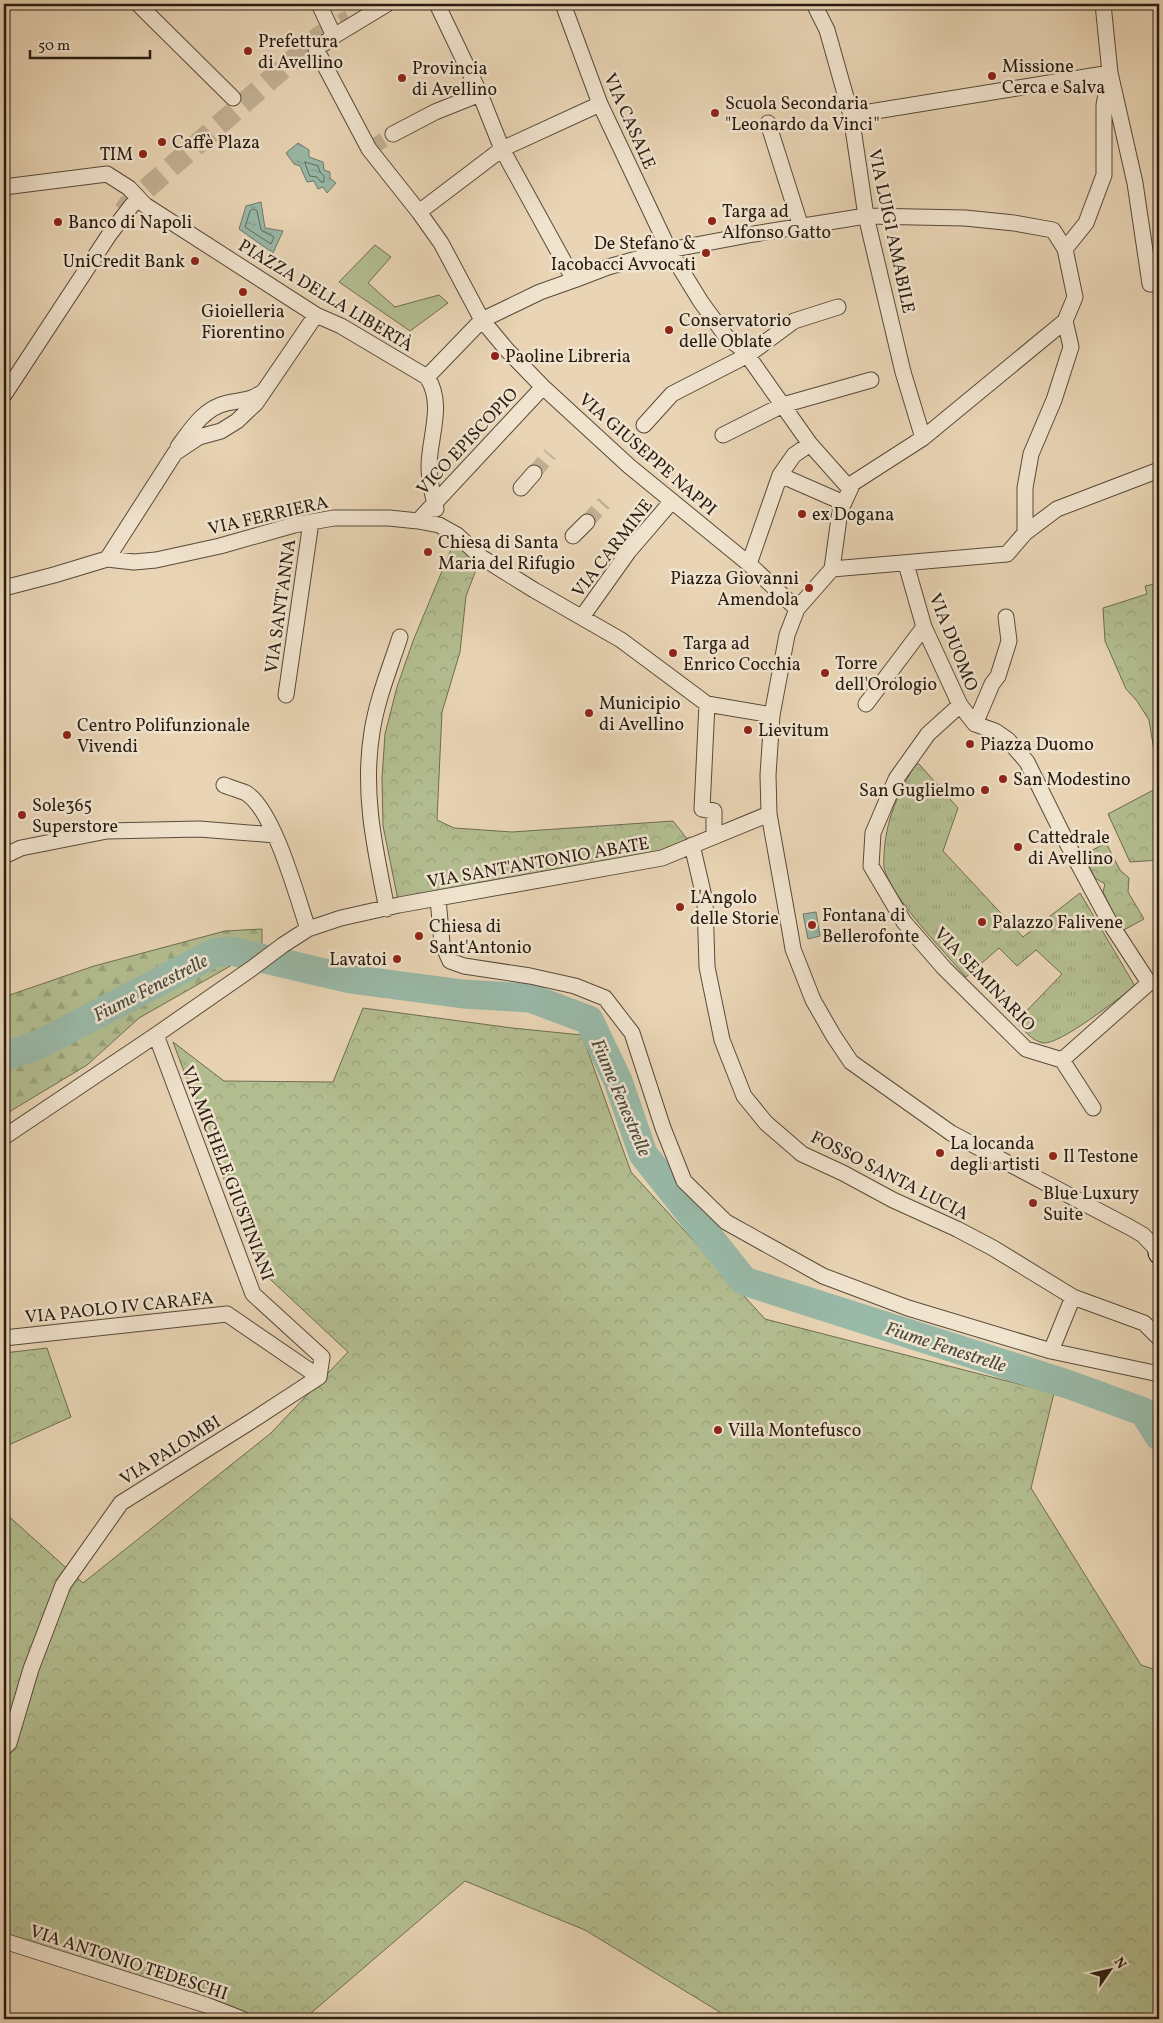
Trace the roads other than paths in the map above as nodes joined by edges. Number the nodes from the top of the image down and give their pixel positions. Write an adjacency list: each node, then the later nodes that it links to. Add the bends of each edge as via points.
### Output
1 (138, 4): 11 (street)
2 (319, 4): 8 (street)
3 (388, 4): 8 (street)
4 (437, 4): 10 (street)
5 (563, 4): 12 (street, VIA CASALE)
6 (814, 4): 13 (street, VIA LUIGI AMABILE, via 827,30)
7 (1103, 4): 9 (street)
8 (334, 36): 19 (street, VIA GIUSEPPE NAPPI, via 316,49 369,149)
9 (1110, 73): 13 (street); 22 (street, via 1104,105 1104,175 1086,223); 25 (street)
10 (480, 94): 15 (street); 16 (street)
11 (234, 98)
12 (600, 104): 16 (street); 23 (street, VIA CASALE)
13 (851, 115): 20 (street, VIA LUIGI AMABILE)
14 (768, 123): 21 (street)
15 (393, 134)
16 (502, 150): 19 (street); 24 (street)
17 (4, 187): 18 (street, PIAZZA DELLA LIBERTÀ, via 107,174)
18 (140, 200): 27 (street, PIAZZA DELLA LIBERTÀ); 35 (street, via 132,205 109,235)
19 (419, 212): 28 (street, VIA GIUSEPPE NAPPI, via 441,242)
20 (866, 216): 21 (street); 22 (street, via 965,218 1014,223 1053,230); 39 (street, VIA LUIGI AMABILE, via 903,372)
21 (801, 227): 23 (street)
22 (1065, 249): 29 (street, via 1075,297)
23 (669, 250): 24 (street); 30 (street, VIA CASALE, via 728,339)
24 (574, 280): 28 (street, via 540,292)
25 (1155, 284)
26 (838, 307): 30 (street, via 794,321)
27 (316, 315): 31 (street, PIAZZA DELLA LIBERTÀ, via 341,326); 34 (street)
28 (482, 320): 31 (street); 33 (street, VIA GIUSEPPE NAPPI)
29 (1065, 320): 39 (street); 55 (street, via 1070,347 1054,400 1031,454 1025,488)
30 (748, 355): 36 (street, VIA CASALE); 37 (street, via 672,394)
31 (427, 377): 45 (street, via 436,402 429,468)
32 (871, 380): 36 (street)
33 (543, 386): 46 (street, VICO EPISCOPIO); 49 (street, VIA GIUSEPPE NAPPI)
34 (264, 390): 41 (street, via 237,421 198,437); 41 (street, via 248,400 226,403 209,410 193,425)
35 (4, 395)
36 (783, 405): 38 (street); 40 (street, VIA CASALE)
37 (644, 425)
38 (723, 435)
39 (923, 438): 48 (street, via 852,483)
40 (810, 444): 44 (street, via 794,455); 48 (street, VIA CASALE)
41 (175, 453): 57 (street)
42 (1159, 470): 55 (street, via 1057,509)
43 (534, 473): 47 (street)
44 (780, 475): 48 (street); 58 (street)
45 (431, 480): 46 (street); 50 (street)
46 (452, 484): 50 (street, VICO EPISCOPIO)
47 (521, 488)
48 (847, 496): 60 (street, via 840,511)
49 (672, 501): 58 (street, VIA GIUSEPPE NAPPI); 63 (street, VIA CARMINE, via 629,551)
50 (434, 502): 51 (street, VICO EPISCOPIO); 54 (street)
51 (418, 521): 52 (street, VIA FERRIERA, via 334,518); 54 (street, VIA FERRIERA)
52 (311, 522): 57 (street, VIA FERRIERA, via 156,560); 67 (street, VIA SANT'ANNA)
53 (587, 522): 56 (street)
54 (440, 525): 63 (street, via 457,535 481,557)
55 (1026, 533): 59 (street, via 1007,554)
56 (572, 536)
57 (106, 559): 61 (street)
58 (749, 564): 62 (street, VIA GIUSEPPE NAPPI)
59 (906, 564): 60 (street); 65 (street, VIA DUOMO)
60 (832, 569): 62 (street)
61 (4, 588)
62 (797, 609): 71 (street, via 787,635)
63 (582, 617): 68 (street, via 664,665)
64 (1006, 617): 72 (street, via 1009,641 998,676)
65 (924, 627): 69 (street); 70 (street, VIA DUOMO)
66 (400, 637): 80 (street, via 372,732 368,787 371,828)
67 (286, 695)
68 (707, 704): 71 (street); 76 (street, via 702,809 714,810)
69 (866, 704)
70 (960, 705): 72 (street, VIA DUOMO); 83 (street, VIA SEMINARIO, via 928,734 896,779 873,833 871,866 904,922 944,968 1026,1049)
71 (772, 715): 74 (street)
72 (975, 724): 83 (street, via 1008,740 1027,762 1110,923 1149,983)
73 (224, 785): 75 (street, via 247,794)
74 (769, 814): 76 (street, VIA SANT'ANTONIO ABATE); 86 (street, via 794,949 814,1000 851,1062 951,1133 1131,1228)
75 (275, 835): 78 (street, via 199,829 107,831 21,848); 81 (street)
76 (714, 835): 77 (street, VIA SANT'ANTONIO ABATE)
77 (692, 845): 79 (street, VIA SANT'ANTONIO ABATE, via 662,858); 87 (street, FOSSO SANTA LUCIA, via 705,901 707,967 722,1040 744,1096 766,1123 802,1154 957,1229)
78 (4, 856)
79 (438, 899): 80 (street, VIA SANT'ANTONIO ABATE); 90 (street, via 442,943 450,960 464,966 575,986 605,998 632,1032 662,1128 684,1181 726,1222 824,1276 908,1308)
80 (387, 909): 81 (street, VIA SANT'ANTONIO ABATE, via 341,918)
81 (308, 929): 82 (street, VIA SANT'ANTONIO ABATE)
82 (156, 1035): 85 (street, VIA SANT'ANTONIO ABATE); 92 (street, VIA MICHELE GIUSTINIANI, via 253,1294 322,1357)
83 (1062, 1060): 84 (street)
84 (1093, 1108)
85 (4, 1137)
86 (1159, 1252)
87 (1074, 1297): 89 (street, FOSSO SANTA LUCIA, via 1144,1323); 90 (street)
88 (4, 1338): 92 (street, VIA PAOLO IV CARAFA, via 227,1314)
89 (1159, 1338)
90 (1051, 1350): 91 (street)
91 (1159, 1374)
92 (318, 1377): 93 (street, VIA PALOMBI, via 121,1503 63,1585 31,1669 9,1743)
93 (4, 1748)
94 (4, 1941): 95 (street, VIA ANTONIO TEDESCHI, via 206,2004)
95 (242, 2019)

